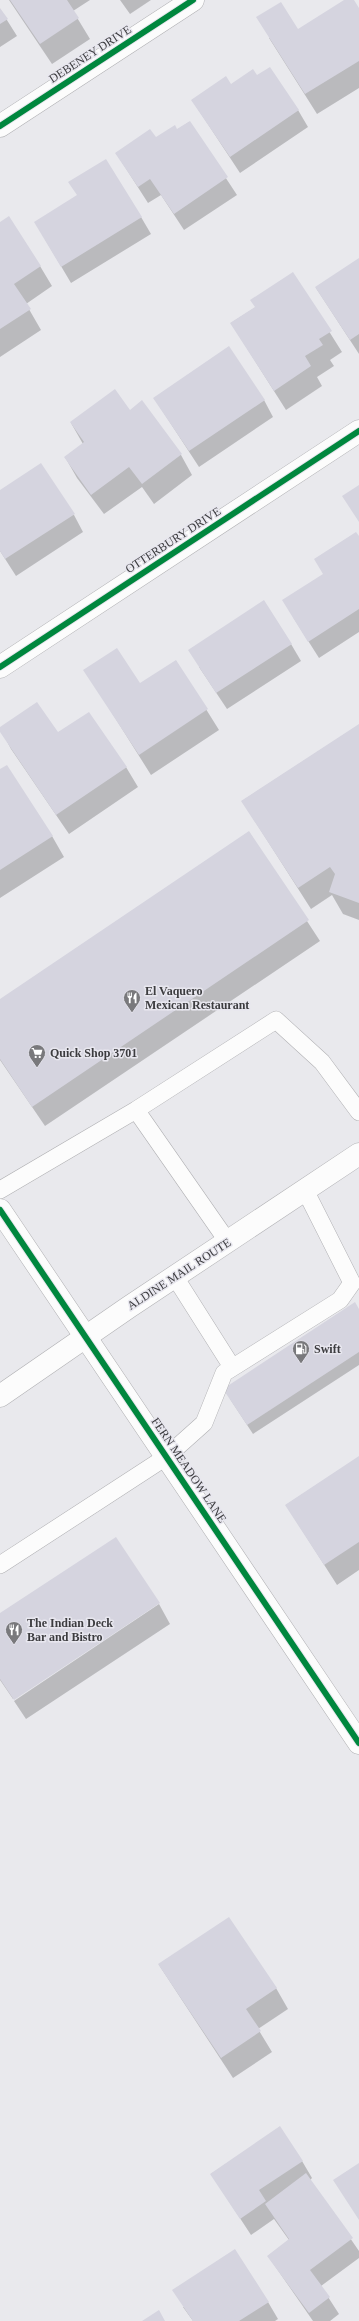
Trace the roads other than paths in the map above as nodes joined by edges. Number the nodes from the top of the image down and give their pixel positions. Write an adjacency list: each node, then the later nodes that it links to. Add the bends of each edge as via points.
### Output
1 (193, 0): 2 (street, DEBENEY DRIVE)
2 (0, 126)
3 (359, 432): 4 (street, OTTERBURY DRIVE)
4 (0, 667)
5 (136, 1110): 6 (lane, via 276,1020 322,1062); 8 (lane); 11 (lane)
6 (359, 1112)
7 (359, 1154): 9 (street, ALDINE MAIL ROUTE)
8 (0, 1190)
9 (305, 1190): 11 (street, ALDINE MAIL ROUTE); 14 (lane, via 352,1283 340,1300)
10 (0, 1210): 13 (street, FERN MEADOW LANE)
11 (228, 1242): 12 (street, ALDINE MAIL ROUTE)
12 (175, 1277): 13 (street, ALDINE MAIL ROUTE); 14 (lane)
13 (86, 1337): 15 (street, ALDINE MAIL ROUTE); 16 (street, FERN MEADOW LANE)
14 (232, 1367): 16 (lane, via 224,1373 204,1423)
15 (0, 1396)
16 (166, 1457): 17 (lane); 18 (street, FERN MEADOW LANE)
17 (0, 1565)
18 (359, 1743)

